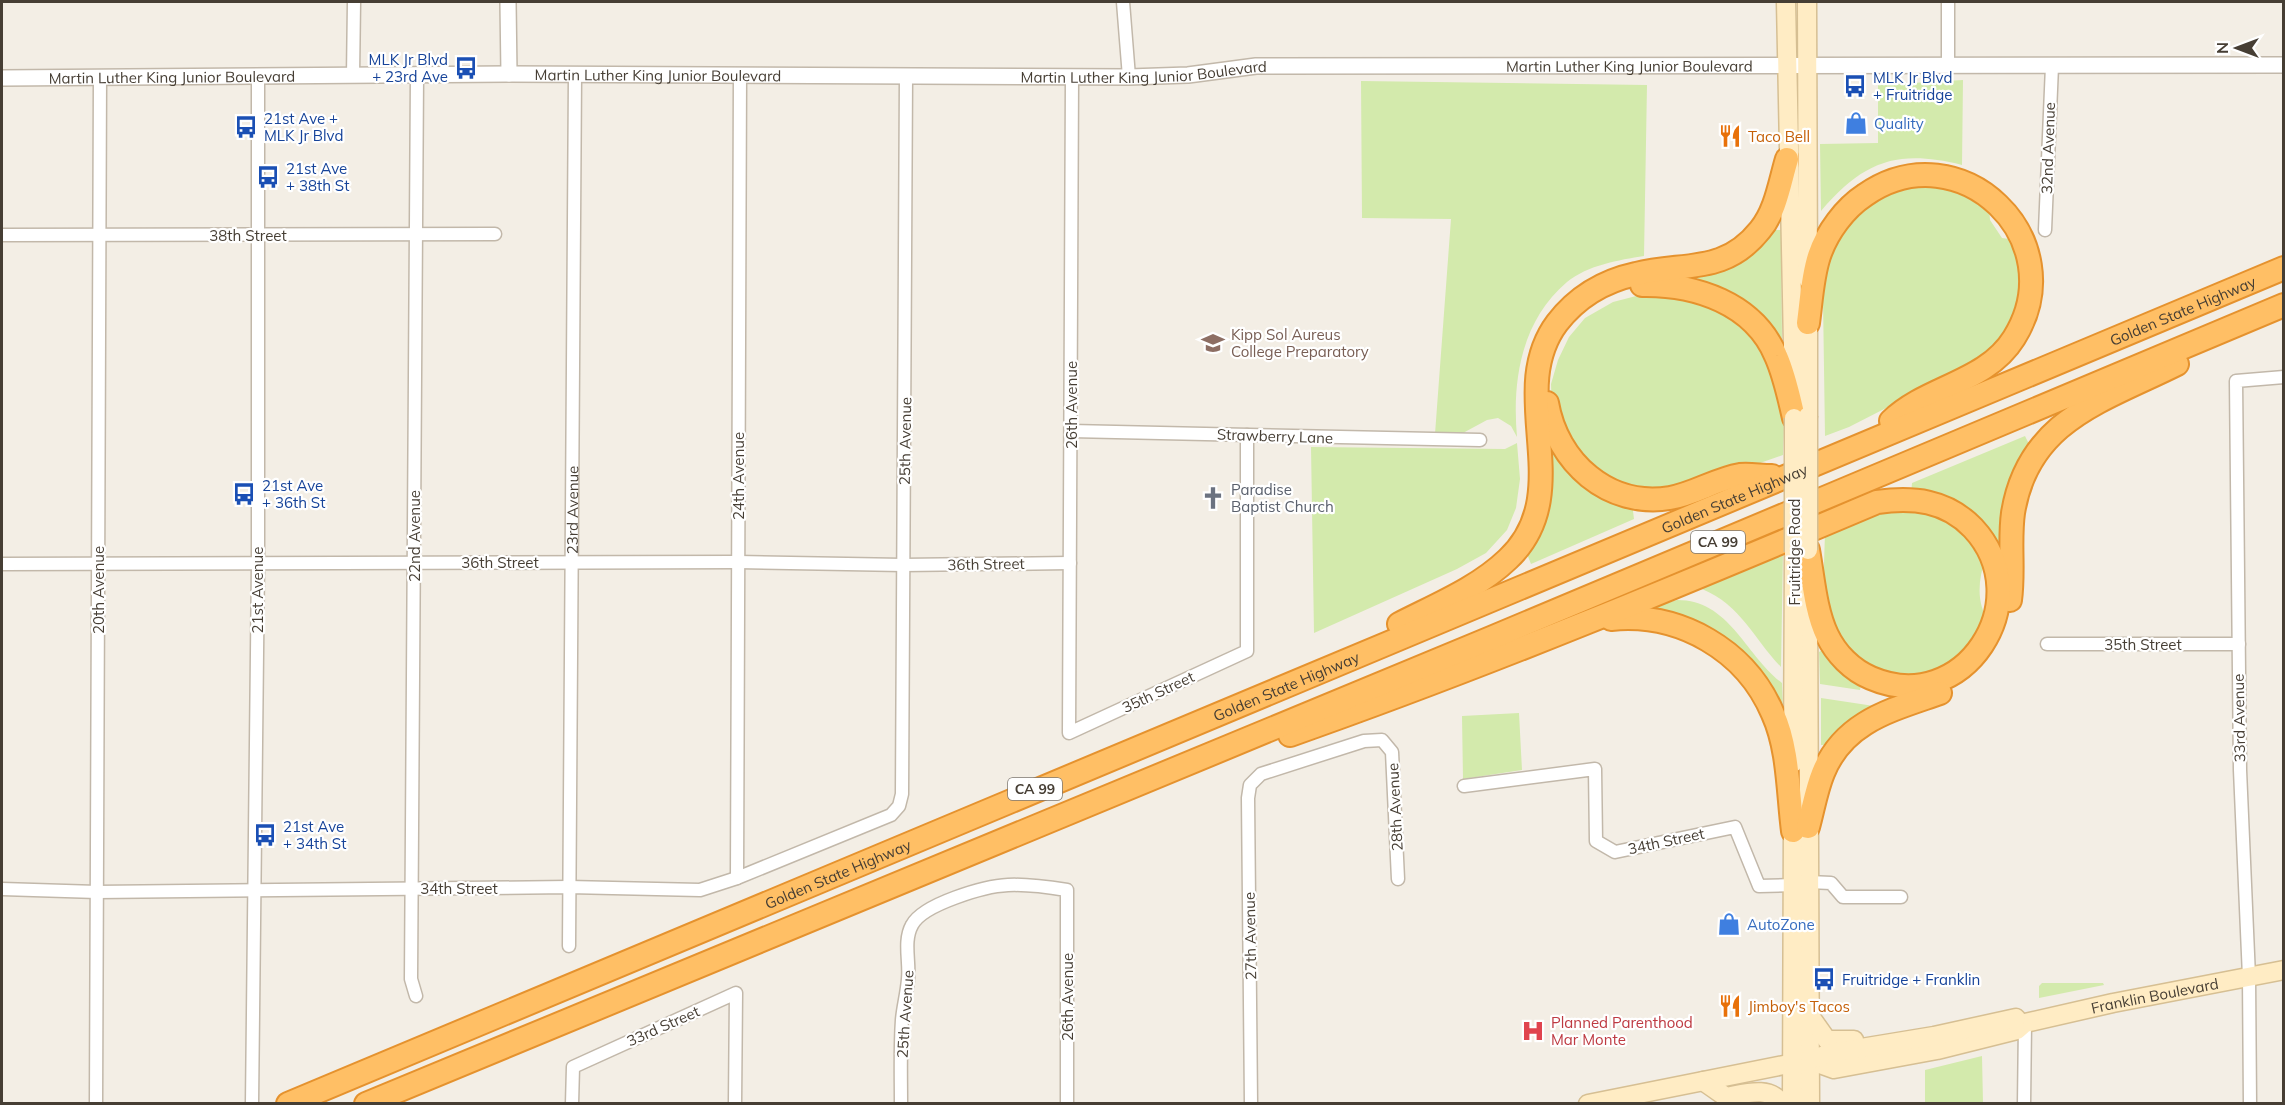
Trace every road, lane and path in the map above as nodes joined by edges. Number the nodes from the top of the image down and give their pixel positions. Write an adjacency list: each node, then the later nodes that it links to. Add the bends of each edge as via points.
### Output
1 (354, 2): 17 (street)
2 (507, 2): 12 (street)
3 (1124, 2): 21 (street)
4 (1786, 2): 7 (main road, Fruitridge Road)
5 (1807, 2): 9 (main road, Fruitridge Road)
6 (1948, 2): 10 (street)
7 (1785, 64): 9 (street, Martin Luther King Junior Boulevard); 21 (street, Martin Luther King Junior Boulevard, via 1256,66 1188,75); 23 (main road, Fruitridge Road)
8 (2283, 64): 11 (street, Martin Luther King Junior Boulevard)
9 (1808, 65): 10 (street, Martin Luther King Junior Boulevard); 33 (main road, Fruitridge Road)
10 (1948, 66): 11 (street, Martin Luther King Junior Boulevard)
11 (2052, 66): 24 (street, 32nd Avenue)
12 (509, 74): 13 (street, Martin Luther King Junior Boulevard); 14 (street, Martin Luther King Junior Boulevard)
13 (417, 75): 17 (street, Martin Luther King Junior Boulevard); 25 (street, 22nd Avenue)
14 (575, 75): 15 (street, Martin Luther King Junior Boulevard); 43 (street, 23rd Avenue)
15 (740, 75): 18 (street, Martin Luther King Junior Boulevard); 44 (street, 24th Avenue)
16 (258, 76): 17 (street, Martin Luther King Junior Boulevard); 20 (street, Martin Luther King Junior Boulevard); 29 (street, 21st Avenue)
17 (354, 76)
18 (906, 76): 19 (street, Martin Luther King Junior Boulevard); 49 (street, 25th Avenue)
19 (1072, 76): 21 (street, Martin Luther King Junior Boulevard); 36 (street, 26th Avenue)
20 (100, 77): 22 (street, Martin Luther King Junior Boulevard); 28 (street, 20th Avenue)
21 (1129, 77)
22 (2, 78)
23 (1787, 159): 35 (main road, Fruitridge Road); 53 (highway, via 1773,208 1744,247 1722,260 1698,267 1638,273 1606,282 1578,300 1556,324 1542,354 1535,386 1542,475 1539,505 1510,558 1486,577)
24 (2045, 230)
25 (416, 234): 26 (street, 38th Street); 29 (street, 38th Street); 42 (street, 22nd Avenue)
26 (495, 234)
27 (2, 235): 28 (street, 38th Street)
28 (99, 235): 29 (street, 38th Street); 45 (street, 20th Avenue)
29 (258, 235): 46 (street, 21st Avenue)
30 (2283, 268): 38 (highway, Golden State Highway / CA 99)
31 (2283, 305): 56 (highway, CA 99)
32 (2283, 312): 59 (highway, via 2056,428 2034,453 2019,483 2013,515 2008,619 1995,648 1975,672 1948,690 1869,719 1849,733 1822,774)
33 (1808, 323): 35 (main road, Fruitridge Road); 38 (highway, via 1819,255 1852,203 1879,185 1909,175 1941,175 1972,184 1998,203 2018,228 2029,259 2031,291 2014,339 1982,371 1902,411)
34 (2283, 377): 52 (street, 33rd Avenue, via 2235,381)
35 (1801, 417): 40 (highway, via 1776,354 1757,326 1731,305 1701,291 1637,285 1608,294 1583,311 1570,327 1550,366 1546,395 1551,425 1564,452 1586,475 1613,492 1669,498 1739,475); 41 (main road, Fruitridge Road, bridge)
36 (1071, 431): 37 (street, Strawberry Lane); 47 (street, 26th Avenue)
37 (1247, 435): 39 (street, Strawberry Lane); 54 (street, 35th Street, via 1247,651)
38 (1873, 439): 40 (highway, Golden State Highway / CA 99)
39 (1480, 440)
40 (1782, 476): 53 (highway, Golden State Highway / CA 99)
41 (1801, 551): 50 (highway, via 1826,634 1840,656 1860,674 1884,684 1911,687 1937,682 1952,674 1979,651 1994,625 1999,596 1996,566 1983,539 1962,517 1936,503 1907,498 1877,502); 59 (main road, Fruitridge Road)
42 (414, 562): 43 (street, 36th Street); 46 (street, 36th Street); 64 (street, 22nd Avenue)
43 (572, 562): 44 (street, 36th Street); 63 (street, 23rd Avenue)
44 (738, 562): 49 (street, 36th Street); 60 (street, 24th Avenue)
45 (98, 563): 46 (street, 36th Street); 48 (street, 36th Street); 68 (street, 20th Avenue)
46 (258, 563): 66 (street, 21st Avenue)
47 (1070, 563): 49 (street, 36th Street); 54 (street, 26th Avenue)
48 (2, 564)
49 (903, 565): 58 (street, 25th Avenue, via 902,794)
50 (1598, 620): 56 (highway, via 1432,686); 59 (highway, via 1654,620 1682,627 1712,641 1737,661 1758,686 1774,715)
51 (2047, 644): 52 (street, 35th Street)
52 (2239, 644): 72 (street, 33rd Avenue)
53 (1279, 687): 81 (highway, Golden State Highway / CA 99)
54 (1069, 733)
55 (1382, 740): 61 (street, 28th Avenue, via 1392,752); 87 (street, 27th Avenue, via 1364,741 1261,774 1250,785)
56 (1152, 777): 82 (highway, CA 99)
57 (1464, 786): 62 (street, 34th Street, via 1595,769 1596,841 1615,852 1736,826 1760,886)
58 (898, 806): 60 (street, 34th Street, via 891,815)
59 (1801, 829): 62 (main road, Fruitridge Road)
60 (737, 878): 63 (street, 34th Street, via 700,890)
61 (1398, 879)
62 (1801, 884): 69 (street, 34th Street, via 1831,883 1843,897); 74 (main road, Fruitridge Road); 77 (main road, Fruitridge Road)
63 (569, 887): 64 (street, 34th Street); 70 (street, 23rd Avenue)
64 (412, 888): 66 (street, 34th Street); 73 (street, 22nd Avenue, via 411,979)
65 (2, 889): 68 (street, 34th Street)
66 (254, 889): 68 (street, 34th Street); 80 (street, 21st Avenue)
67 (1067, 890): 85 (street, 25th Avenue, via 1038,885 983,889 931,908 912,925 902,1019); 86 (street, 26th Avenue)
68 (97, 891): 79 (street, 20th Avenue)
69 (1901, 897)
70 (569, 946)
71 (2283, 970): 72 (main road, Franklin Boulevard)
72 (2249, 977): 75 (main road, Franklin Boulevard); 93 (street, 33rd Avenue)
73 (416, 996)
74 (1809, 1015): 76 (main road, via 1827,1040 1877,1039); 77 (main road, Fruitridge Road)
75 (2025, 1023): 76 (main road, Franklin Boulevard, via 2015,1018); 77 (main road, Franklin Boulevard, via 2017,1030 1948,1047 1833,1069); 92 (street)
76 (1890, 1044): 77 (main road, Franklin Boulevard)
77 (1801, 1061): 78 (main road, Franklin Boulevard); 90 (main road, Fruitridge Road); 91 (main road, Fruitridge Road)
78 (1703, 1081): 88 (main road, Franklin Boulevard); 89 (main road, via 1726,1097 1768,1093 1777,1096)
79 (96, 1104)
80 (252, 1104)
81 (288, 1104)
82 (366, 1104)
83 (572, 1104): 84 (street, 33rd Street, via 573,1067 736,993)
84 (735, 1104)
85 (901, 1104)
86 (1067, 1104)
87 (1251, 1104)
88 (1588, 1104)
89 (1782, 1104)
90 (1792, 1104)
91 (1810, 1104)
92 (2024, 1104)
93 (2250, 1104)

